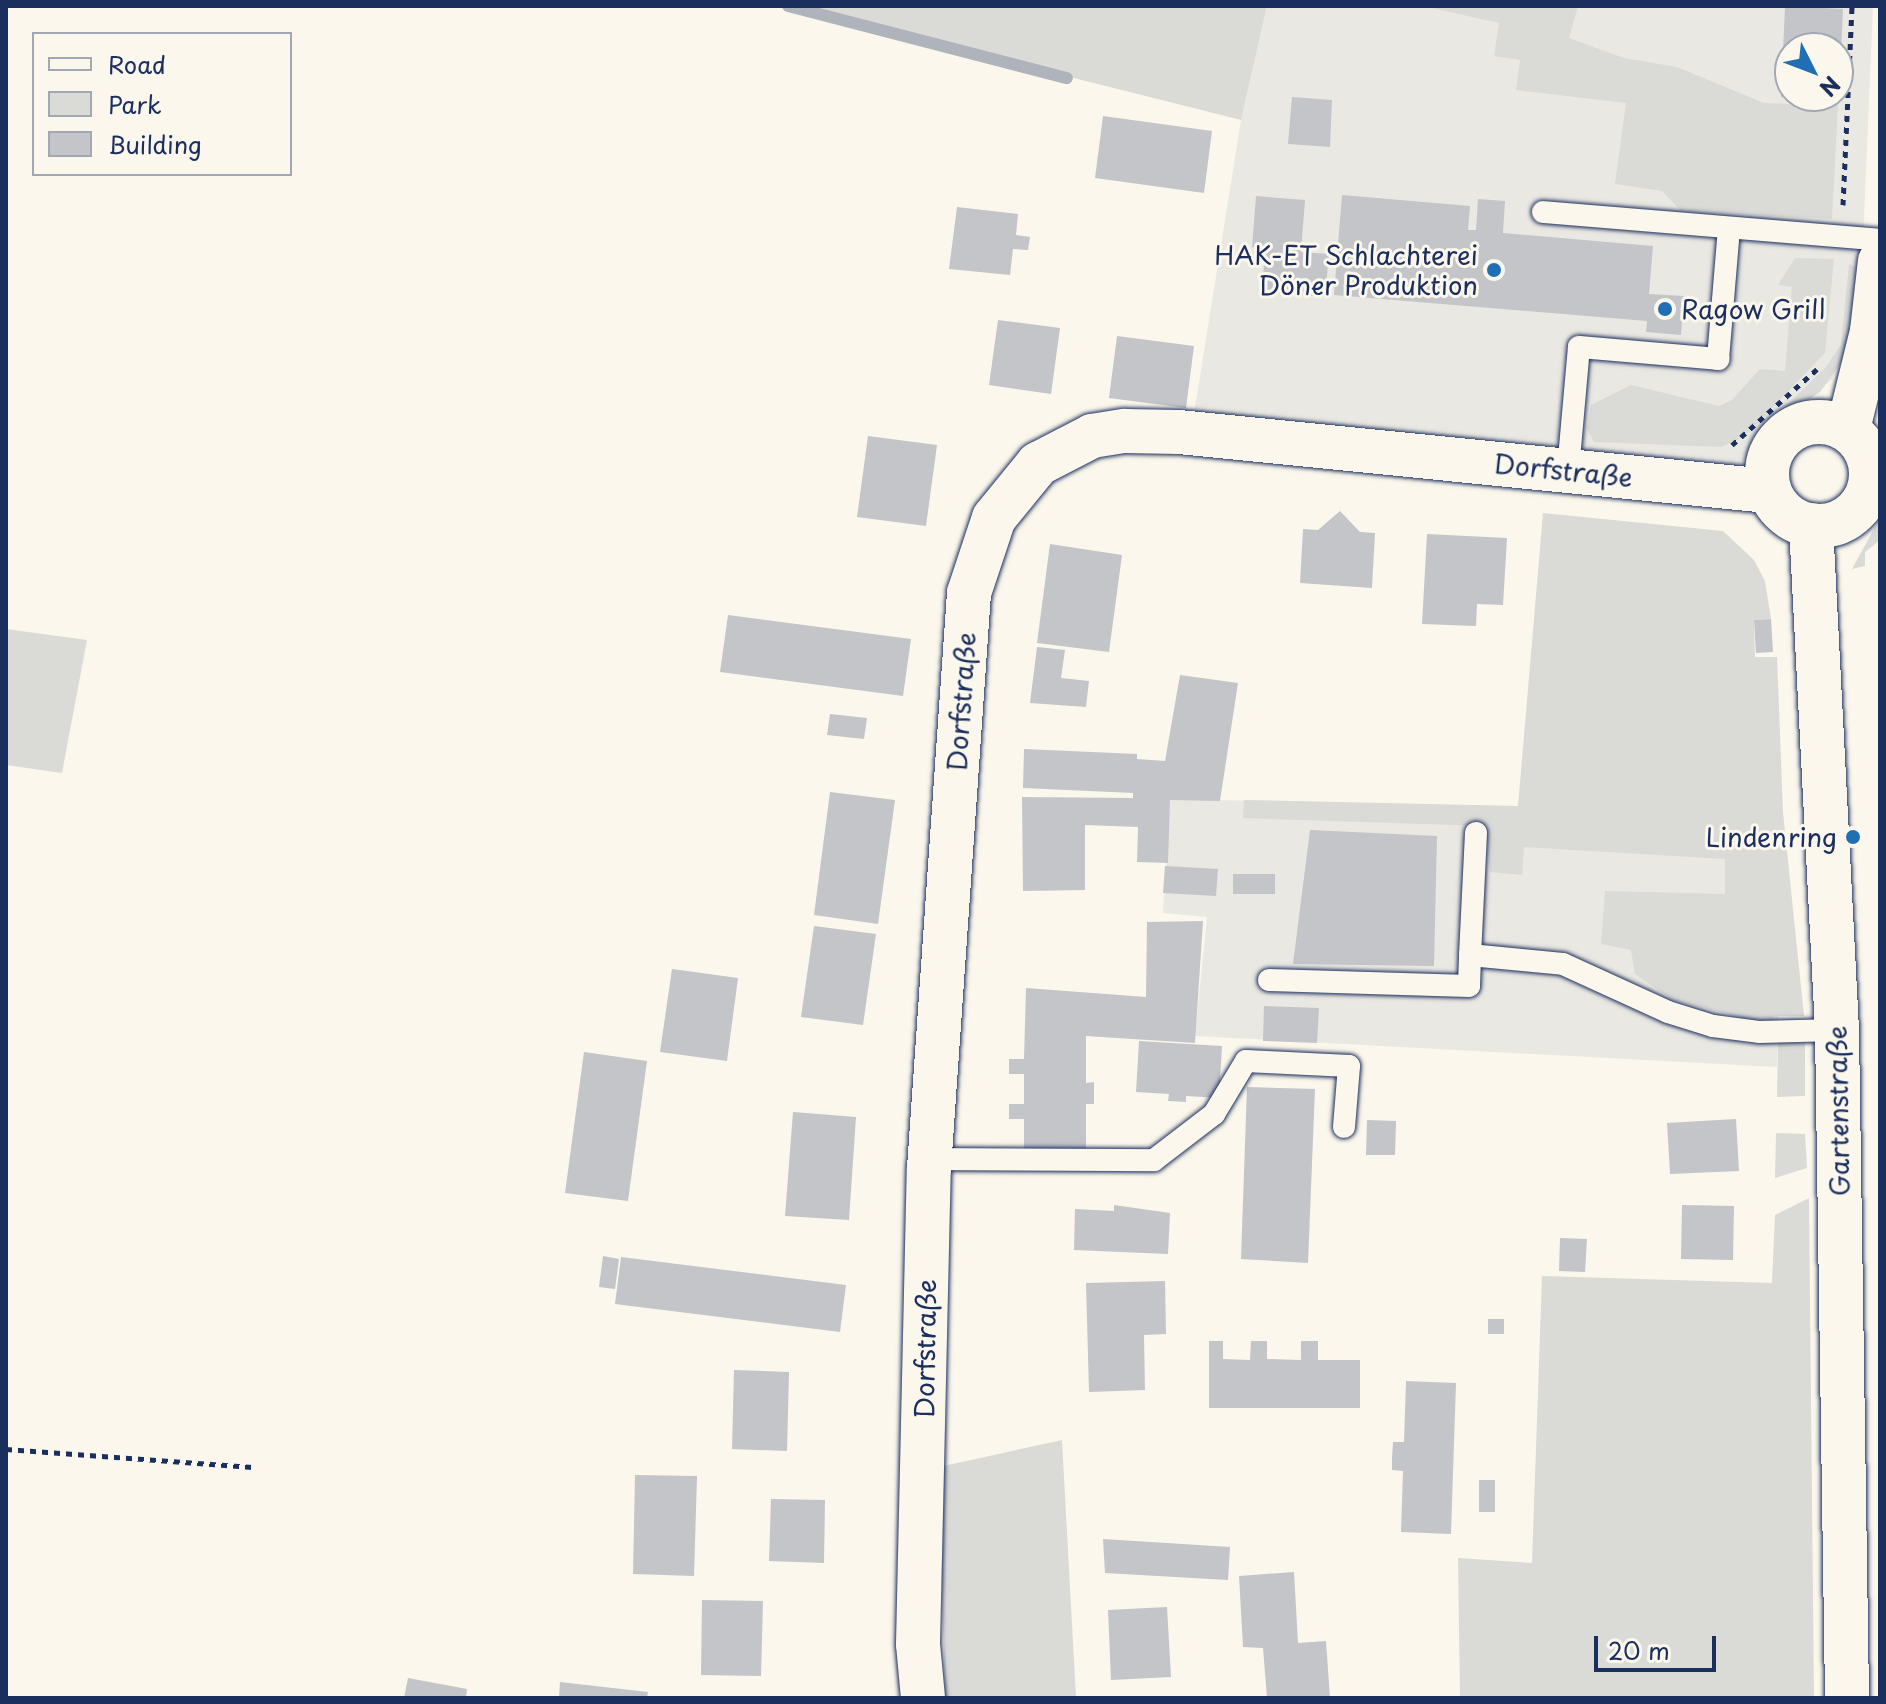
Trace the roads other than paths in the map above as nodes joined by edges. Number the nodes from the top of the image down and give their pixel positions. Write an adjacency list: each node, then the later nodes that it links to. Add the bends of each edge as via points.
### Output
1 (1543, 212): 2 (lane)
2 (1729, 228): 3 (lane); 6 (lane, via 1718,359 1579,347)
3 (1880, 240)
4 (1880, 261): 5 (street, via 1872,331)
5 (1848, 429): 7 (street, via 1864,447); 8 (street, via 1816,422 1785,434 1769,458)
6 (1568, 470): 8 (street, Dorfstraße); 15 (street, Dorfstraße, via 1125,431 1092,436 1038,464 994,518 969,593)
7 (1876, 483): 9 (street, via 1845,519)
8 (1768, 491): 9 (street, via 1787,516)
9 (1811, 525): 13 (street, Gartenstraße)
10 (1476, 833): 11 (lane)
11 (1470, 955): 12 (lane, via 1469,986); 13 (lane, via 1563,964 1668,1012 1713,1026 1759,1032)
12 (1269, 980)
13 (1837, 1030): 17 (street, Gartenstraße)
14 (1344, 1127): 15 (lane, via 1349,1066 1246,1061 1214,1114 1154,1160)
15 (930, 1159): 16 (street, Dorfstraße, via 918,1644)
16 (923, 1698)
17 (1847, 1698)

